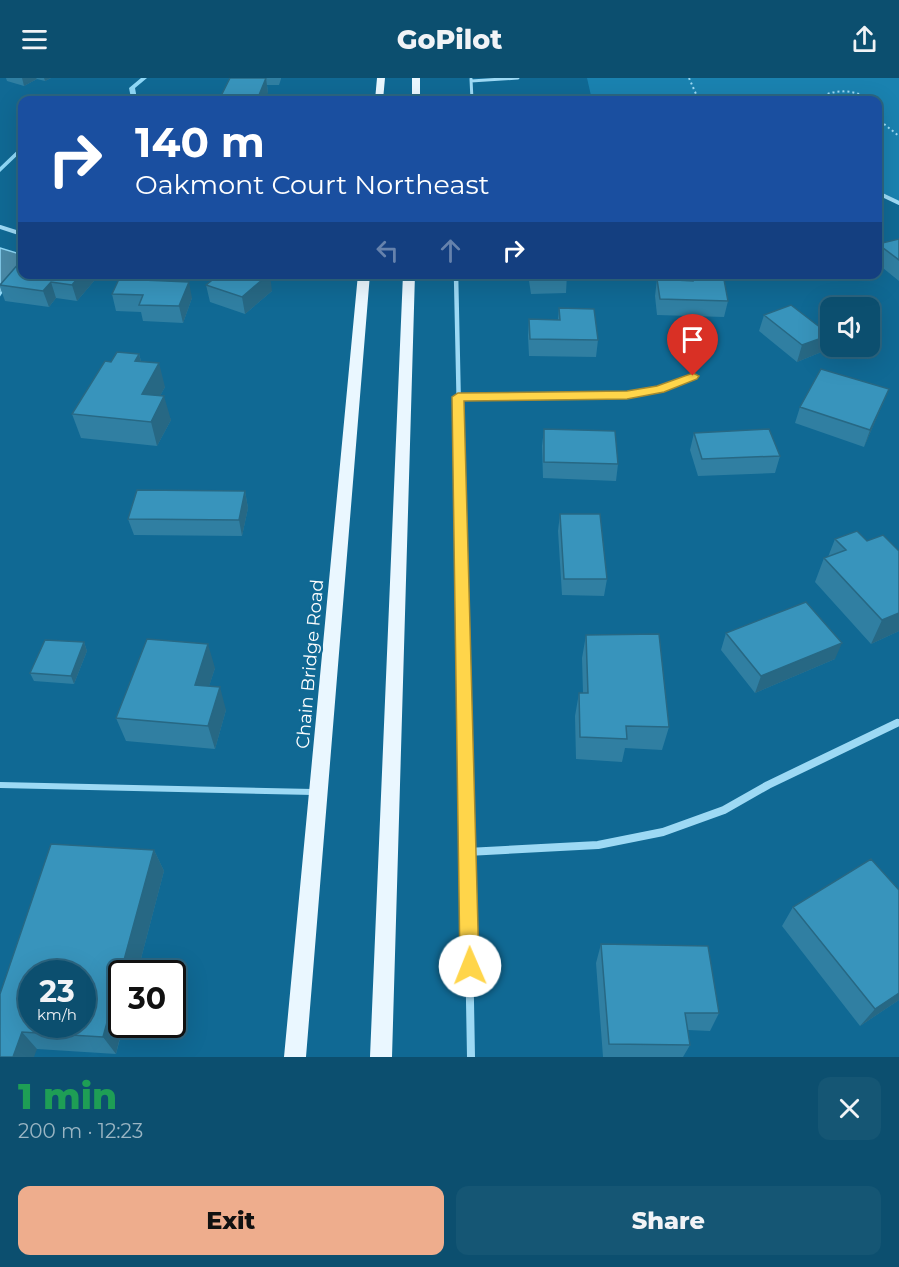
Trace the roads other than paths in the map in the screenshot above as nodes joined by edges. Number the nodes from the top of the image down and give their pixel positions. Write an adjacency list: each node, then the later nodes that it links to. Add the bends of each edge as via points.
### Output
1 (381, 78): 5 (main road)
2 (416, 78): 6 (main road)
3 (518, 78): 4 (lane)
4 (471, 79): 7 (lane)
5 (379, 96)
6 (416, 96)
7 (472, 96)
8 (882, 195): 9 (street)
9 (899, 203)
10 (0, 227): 11 (street)
11 (18, 233)
12 (364, 279): 19 (main road, Chain Bridge Road)
13 (409, 279): 22 (main road)
14 (456, 279): 16 (street)
15 (693, 376): 16 (street, via 660,390 627,395)
16 (458, 397): 20 (street)
17 (899, 722): 20 (street, via 724,810 663,832 598,845)
18 (0, 785): 19 (lane)
19 (318, 792): 21 (main road, Chain Bridge Road)
20 (467, 852): 23 (street)
21 (295, 1057)
22 (381, 1057)
23 (471, 1057)

